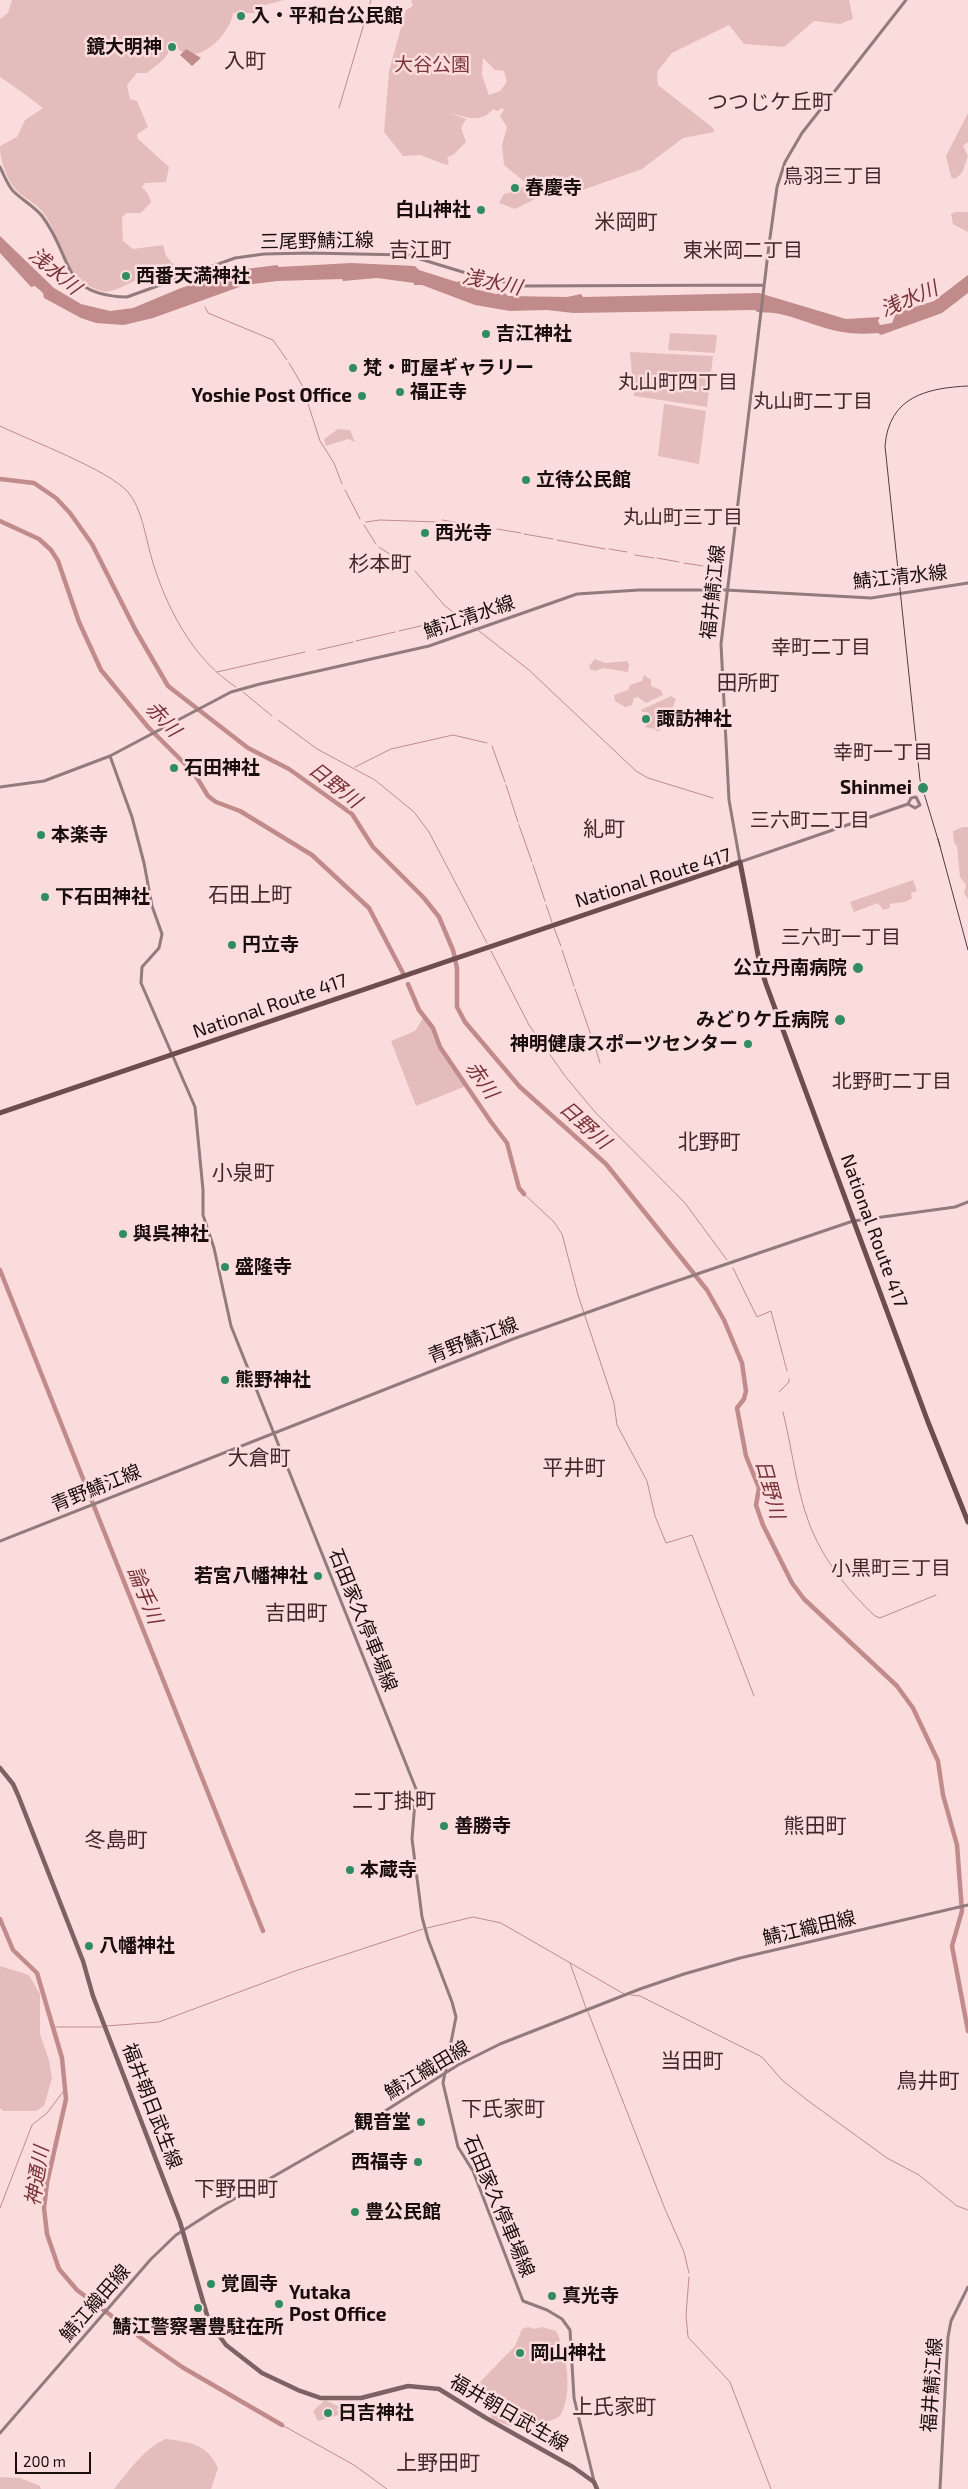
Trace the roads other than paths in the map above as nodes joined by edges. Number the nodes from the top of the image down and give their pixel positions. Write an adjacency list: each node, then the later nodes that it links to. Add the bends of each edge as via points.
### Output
1 (906, 0): 3 (main road, 福井鯖江線, via 802,133 785,162 777,187)
2 (0, 167): 3 (main road, 三尾野鯖江線, via 13,190 44,218 73,275 84,287 97,294 127,297 235,258 264,254 407,255 521,286)
3 (764, 287): 5 (main road, 福井鯖江線)
4 (968, 583): 5 (main road, 鯖江清水線, via 871,598)
5 (726, 590): 6 (main road, 鯖江清水線, via 577,594 429,646 260,684 222,696); 9 (main road, 福井鯖江線, via 721,670 729,800)
6 (110, 756): 7 (main road, 鯖江清水線, via 44,781); 10 (main road, 石田家久停車場線, via 132,816 152,906 162,934 159,948 140,972 141,983)
7 (0, 787)
8 (908, 804): 9 (main road)
9 (740, 862): 10 (highway, National Route 417); 13 (highway, National Route 417, via 760,965)
10 (173, 1055): 11 (highway, National Route 417); 14 (main road, 石田家久停車場線, via 195,1107 203,1215 214,1248 231,1326)
11 (0, 1113)
12 (968, 1202): 13 (main road, 青野鯖江線, via 954,1207)
13 (853, 1221): 14 (main road, 青野鯖江線, via 513,1339); 15 (highway, National Route 417)
14 (272, 1433): 16 (main road, 青野鯖江線); 19 (main road, 石田家久停車場線, via 416,1789 412,1839 424,1927 456,2017)
15 (968, 1522)
16 (0, 1541)
17 (0, 1768): 20 (main road, 福井朝日武生線, via 18,1795 83,1960 103,2023)
18 (968, 1905): 19 (main road, 鯖江織田線, via 716,1964 640,1989 500,2044)
19 (443, 2075): 20 (main road, 鯖江織田線); 23 (main road, 石田家久停車場線, via 458,2147 473,2171 523,2301 562,2319 570,2330 574,2398)
20 (182, 2231): 22 (main road, 鯖江織田線, via 151,2259); 23 (main road, 福井朝日武生線, via 209,2322 226,2345 262,2373 303,2392 330,2399 362,2398 408,2386 439,2388)
21 (968, 2287): 25 (main road, 福井鯖江線, via 951,2321 948,2337)
22 (0, 2433)
23 (594, 2482): 24 (main road)
24 (597, 2489)
25 (940, 2489)

